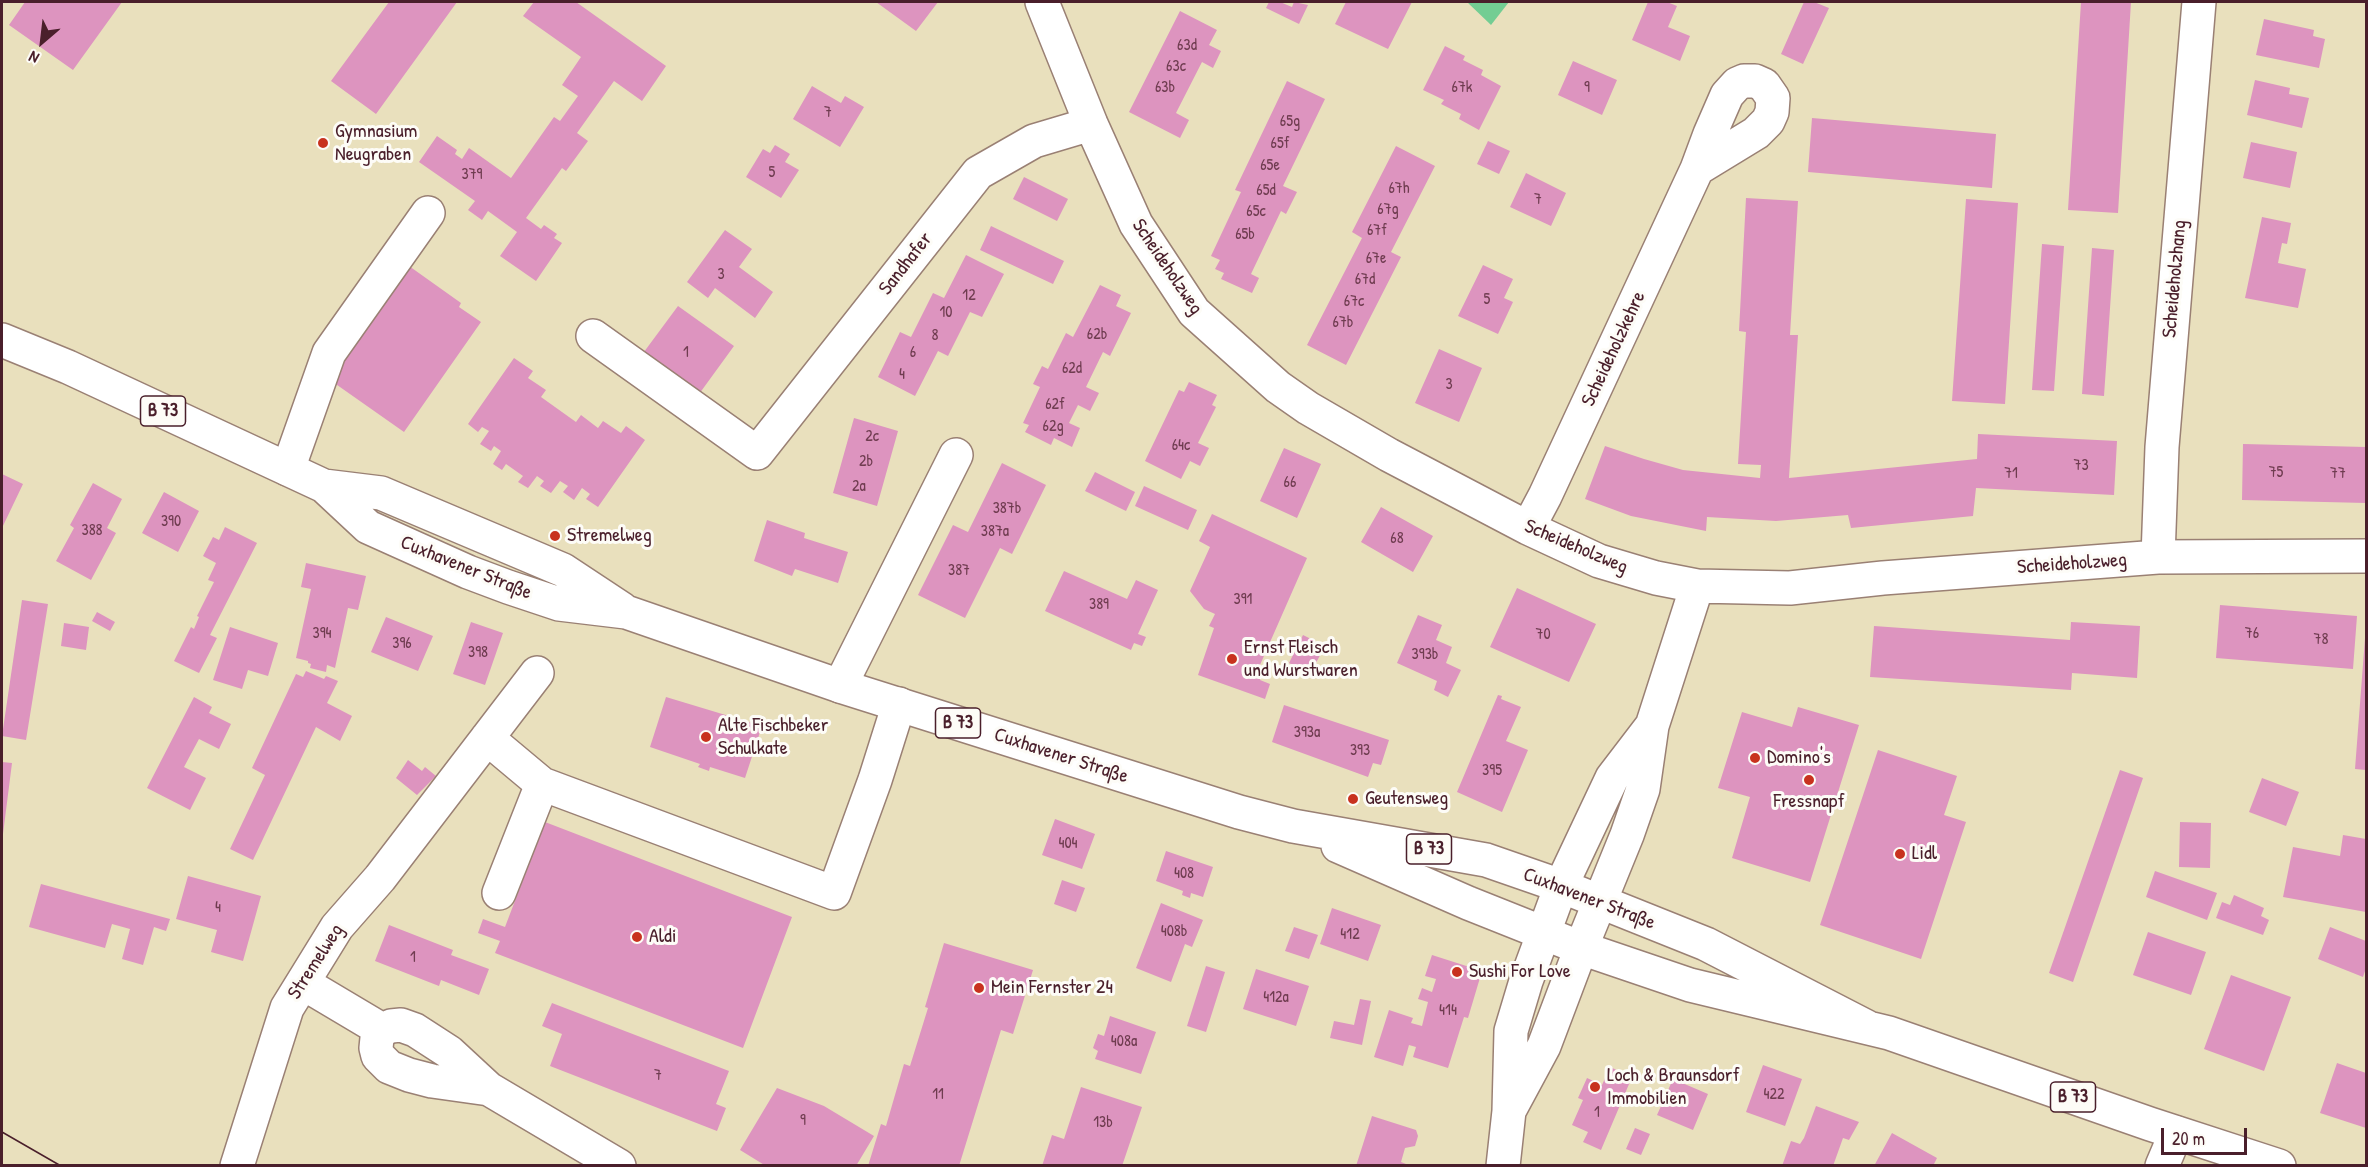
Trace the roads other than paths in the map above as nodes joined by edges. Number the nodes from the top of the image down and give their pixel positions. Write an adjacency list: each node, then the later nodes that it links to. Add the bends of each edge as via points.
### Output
1 (1042, 2): 3 (street, Scheideholzweg)
2 (2199, 2): 12 (street, Scheideholzhang, via 2162,447)
3 (1091, 124): 6 (street, Sandhafer, via 1034,141 978,173 757,453); 10 (street, Scheideholzweg, via 1136,224 1194,312 1278,387 1308,408)
4 (1697, 169): 10 (street, Scheideholzkehre)
5 (428, 213): 9 (street, via 329,353)
6 (593, 336)
7 (2, 340): 9 (street, Cuxhavener Straße / B 73)
8 (956, 455): 15 (street)
9 (288, 469): 15 (street, Cuxhavener Straße / B 73, via 324,486 381,493 563,570 626,612)
10 (1528, 528): 13 (street, Scheideholzweg, via 1599,561 1656,579)
11 (2367, 556): 12 (street, Scheideholzweg)
12 (2157, 557): 13 (street, Scheideholzweg, via 1790,588)
13 (1697, 586): 17 (street)
14 (537, 673): 18 (street, Stremelweg)
15 (840, 686): 16 (street, Cuxhavener Straße / B 73)
16 (899, 704): 19 (street, via 834,893); 20 (street, Cuxhavener Straße / B 73)
17 (1652, 726): 21 (street, via 1612,778); 23 (street, via 1642,789)
18 (487, 738): 19 (street); 26 (street, Stremelweg, via 380,878 337,927)
19 (542, 784): 22 (street)
20 (1293, 826): 21 (street, Cuxhavener Straße / B 73, via 1486,860); 24 (street, Cuxhavener Straße / B 73)
21 (1561, 886): 23 (street, Cuxhavener Straße / B 73); 24 (street)
22 (500, 893)
23 (1600, 902): 25 (street); 27 (street, Cuxhavener Straße / B 73, via 1706,944)
24 (1543, 932): 25 (street, Cuxhavener Straße / B 73); 30 (street, via 1511,1030)
25 (1581, 948): 27 (street, Cuxhavener Straße / B 73, via 1690,985); 30 (street, via 1544,1046)
26 (303, 983): 28 (street); 32 (street, Stremelweg, via 287,1008)
27 (1867, 1027): 31 (street, Cuxhavener Straße / B 73)
28 (382, 1030): 29 (street, via 401,1025 432,1040); 29 (street, via 376,1038 376,1048 389,1067 409,1076)
29 (489, 1089): 33 (street)
30 (1509, 1111): 34 (street)
31 (2176, 1133): 35 (street); 36 (street, Cuxhavener Straße / B 73)
32 (237, 1166)
33 (619, 1166)
34 (1503, 1166)
35 (2162, 1166)
36 (2279, 1166)

